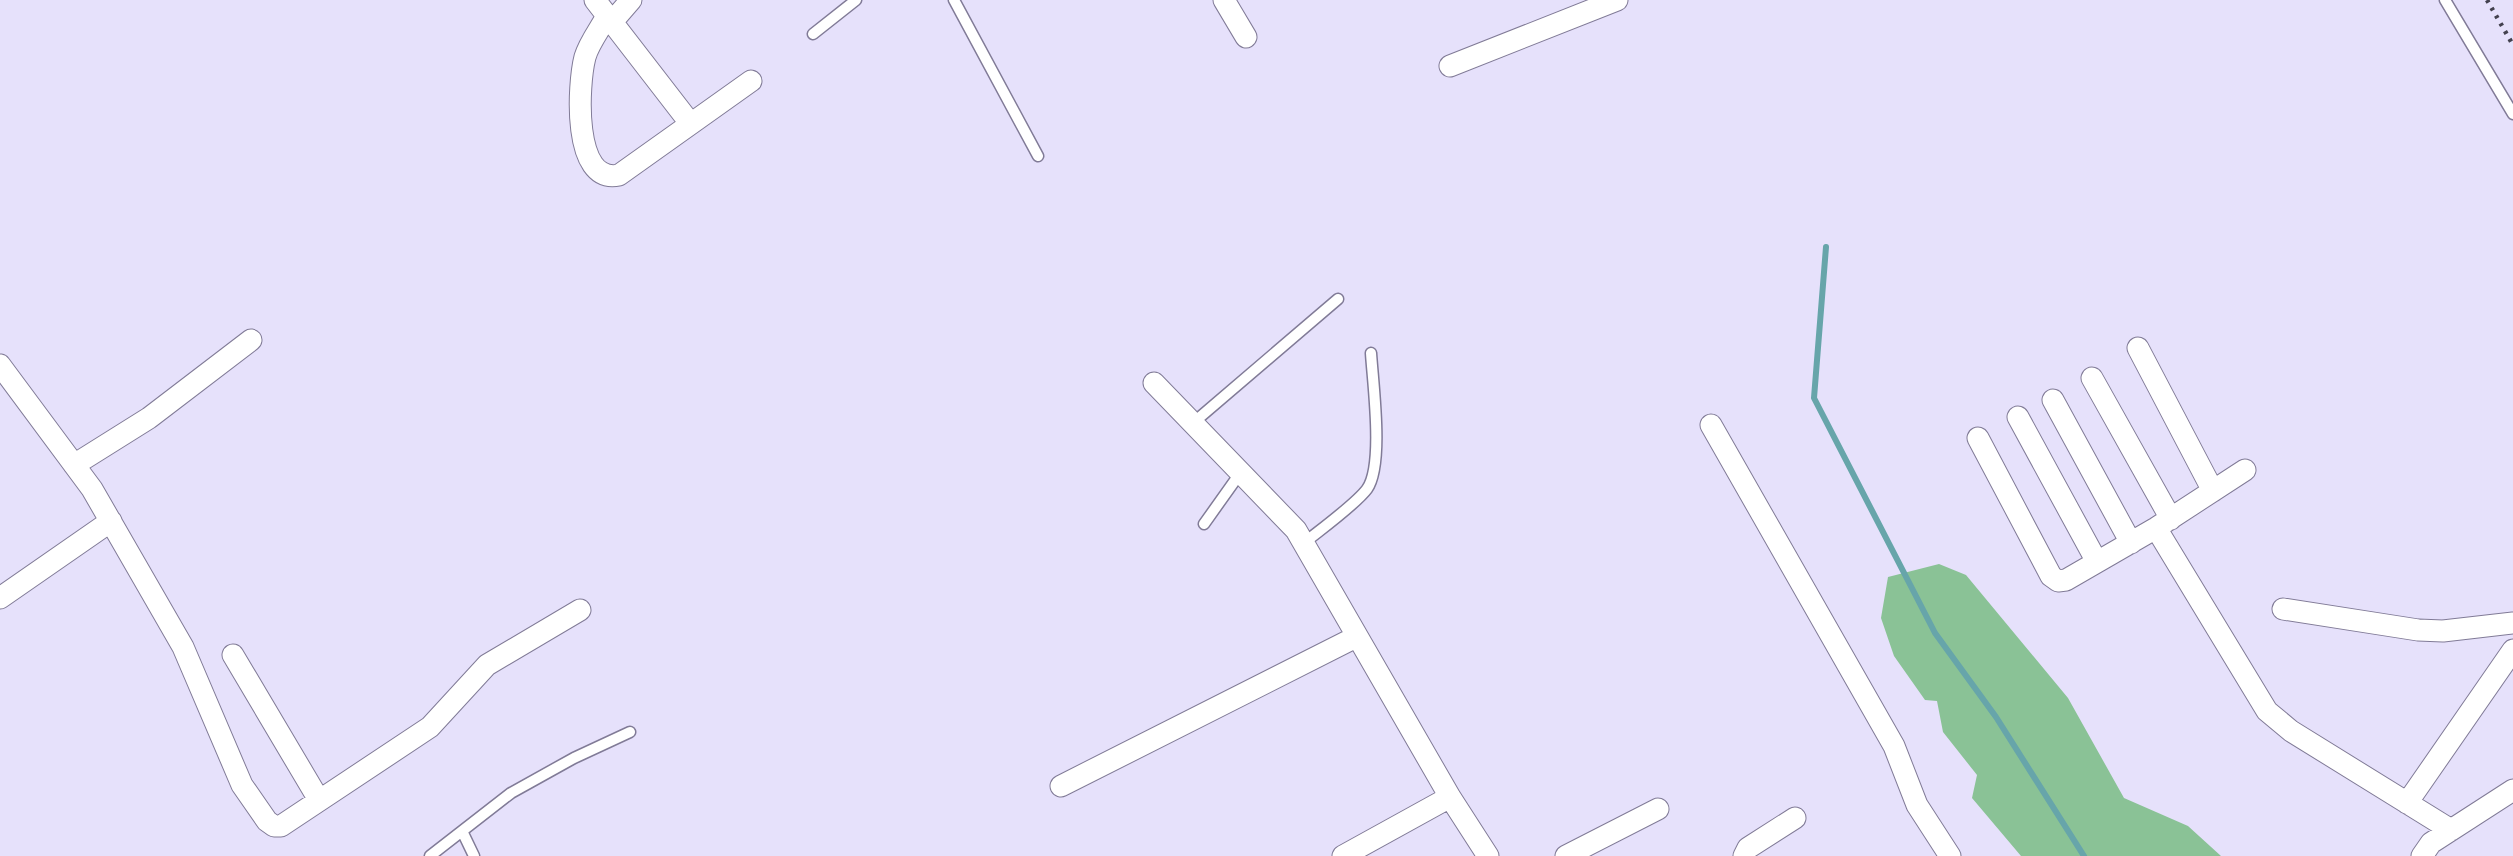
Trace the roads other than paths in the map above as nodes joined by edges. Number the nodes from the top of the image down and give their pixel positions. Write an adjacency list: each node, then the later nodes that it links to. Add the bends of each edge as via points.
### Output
1 (631, 0): 7 (street)
2 (856, 0): 8 (lane)
3 (954, 0): 14 (lane)
4 (1224, 0): 9 (street)
5 (1617, 0): 10 (street)
6 (2445, 0): 12 (lane)
7 (605, 13): 13 (street); 13 (street, via 583,66 581,134 591,161 601,172 619,175)
8 (813, 34)
9 (1246, 36)
10 (1450, 66)
11 (751, 81): 13 (street)
12 (2513, 114)
13 (690, 123)
14 (1038, 156)
15 (1338, 298): 24 (lane)
16 (251, 340): 27 (street, via 149,418)
17 (2138, 348): 30 (street)
18 (1371, 353): 34 (lane, via 1374,476 1366,490)
19 (0, 365): 27 (street)
20 (2092, 378): 33 (street)
21 (1154, 383): 24 (street)
22 (2053, 400): 35 (street)
23 (2018, 417): 36 (street)
24 (1193, 423): 29 (street)
25 (1712, 425): 60 (street, via 1894,746 1917,805)
26 (1978, 438): 36 (street, via 2051,576 2058,581 2066,580)
27 (74, 465): 31 (street)
28 (2245, 470): 30 (street)
29 (1241, 472): 32 (lane); 34 (street, via 1286,518)
30 (2213, 491): 33 (street)
31 (111, 521): 37 (street); 48 (street, via 183,647 242,785 267,821 281,826)
32 (1204, 524)
33 (2164, 524): 35 (street); 49 (street, via 2267,711 2291,731)
34 (1304, 543): 41 (street)
35 (2131, 543): 36 (street)
36 (2097, 562)
37 (0, 598)
38 (2283, 609): 40 (street, via 2418,630)
39 (580, 610): 48 (street, via 487,665 429,727)
40 (2513, 623)
41 (1356, 637): 45 (street); 47 (street)
42 (2513, 650): 49 (street)
43 (233, 655): 48 (street)
44 (630, 732): 53 (lane, via 511,793)
45 (1061, 786)
46 (2513, 790): 52 (street)
47 (1450, 797): 56 (street); 57 (street)
48 (319, 800)
49 (2407, 803): 52 (street)
50 (1658, 809): 58 (street)
51 (1795, 818): 59 (street, via 1748,848)
52 (2451, 830): 61 (street, via 2431,843)
53 (462, 831): 54 (lane); 55 (lane)
54 (430, 856)
55 (474, 856)
56 (1343, 856)
57 (1488, 856)
58 (1566, 856)
59 (1744, 856)
60 (1950, 856)
61 (2422, 856)

